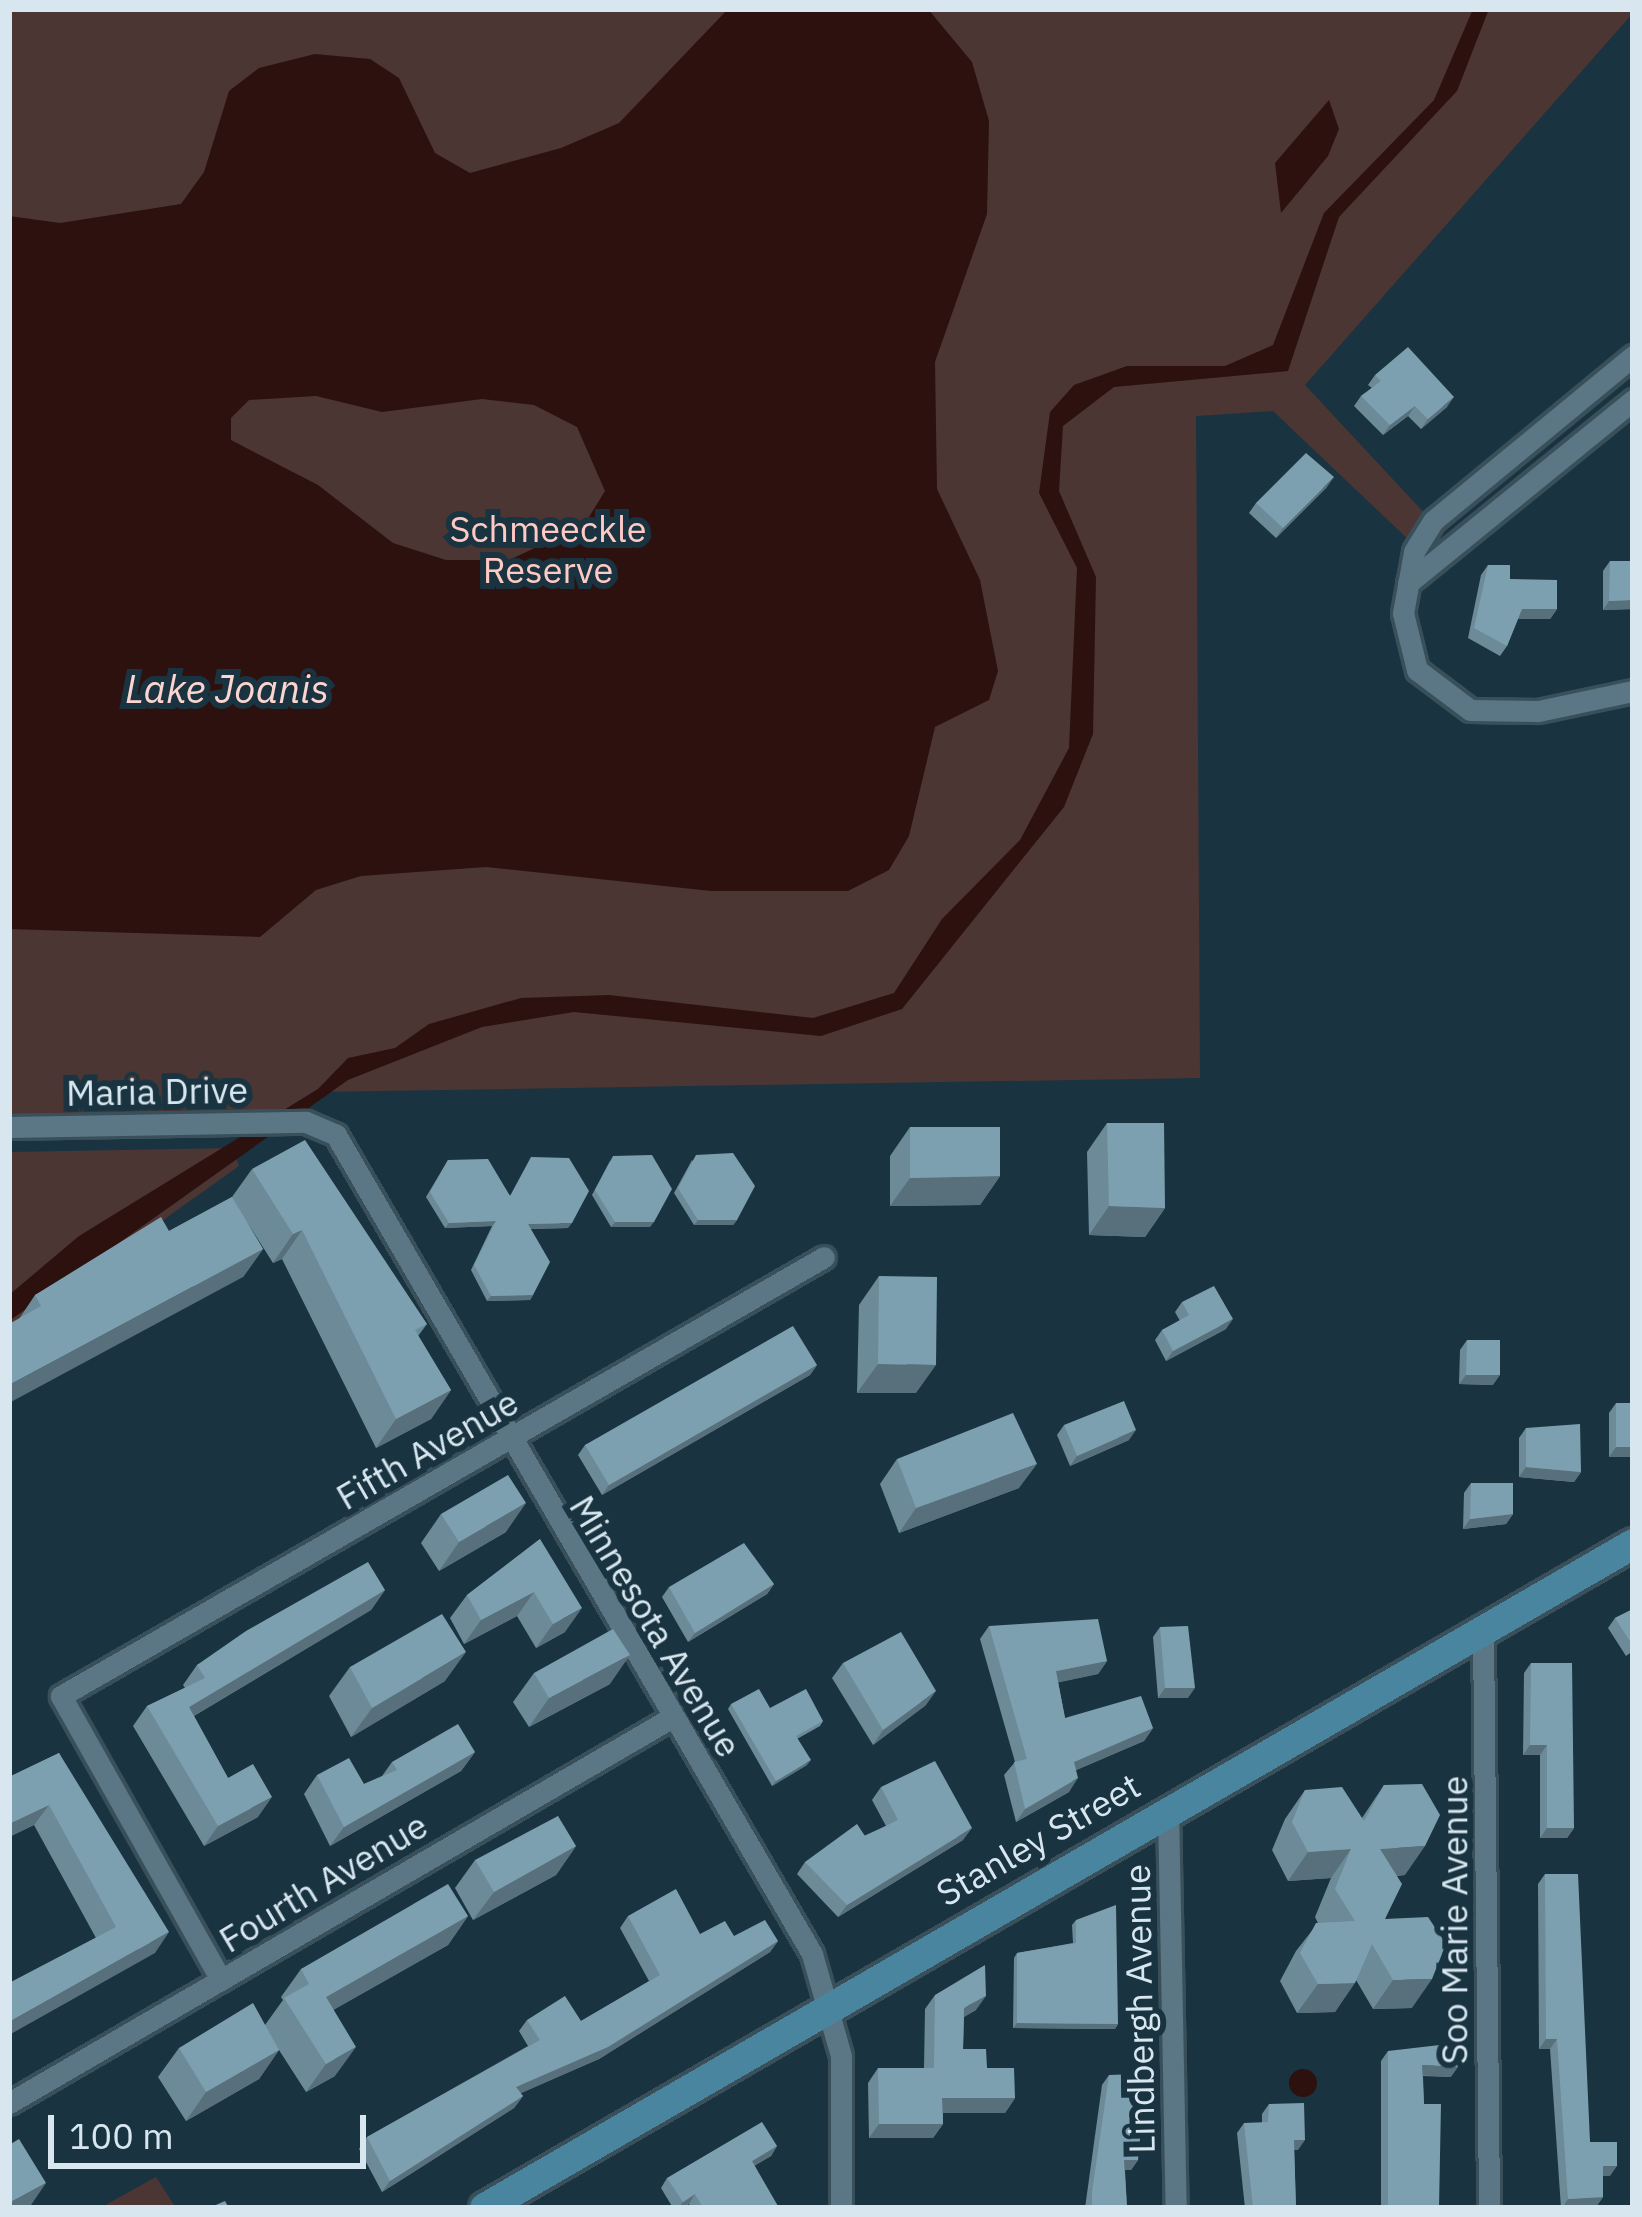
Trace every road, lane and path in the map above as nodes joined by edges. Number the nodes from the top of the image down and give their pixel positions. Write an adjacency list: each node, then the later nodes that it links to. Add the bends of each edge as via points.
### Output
1 (1633, 356): 3 (street, via 1433,521)
2 (1633, 400): 3 (street)
3 (1408, 583): 4 (street, via 1408,650 1452,702 1514,714)
4 (1633, 691)
5 (306, 1121): 6 (street, Maria Drive); 8 (street, Minnesota Avenue, via 346,1148)
6 (9, 1127)
7 (824, 1257): 8 (street, Fifth Avenue)
8 (507, 1442): 11 (street, Minnesota Avenue); 13 (street, Fifth Avenue, via 61,1696)
9 (1633, 1544): 10 (street, Stanley Street)
10 (1483, 1631): 12 (street, Stanley Street); 19 (street, Soo Marie Avenue)
11 (671, 1718): 13 (street, Fourth Avenue); 14 (street, Minnesota Avenue, via 807,1945)
12 (1168, 1809): 14 (street, Stanley Street); 18 (street, Lindbergh Avenue)
13 (221, 1980): 15 (street, Fourth Avenue)
14 (828, 2005): 16 (street, Stanley Street); 17 (street, Minnesota Avenue, via 841,2056)
15 (9, 2103)
16 (485, 2208)
17 (841, 2208)
18 (1177, 2208)
19 (1489, 2208)

